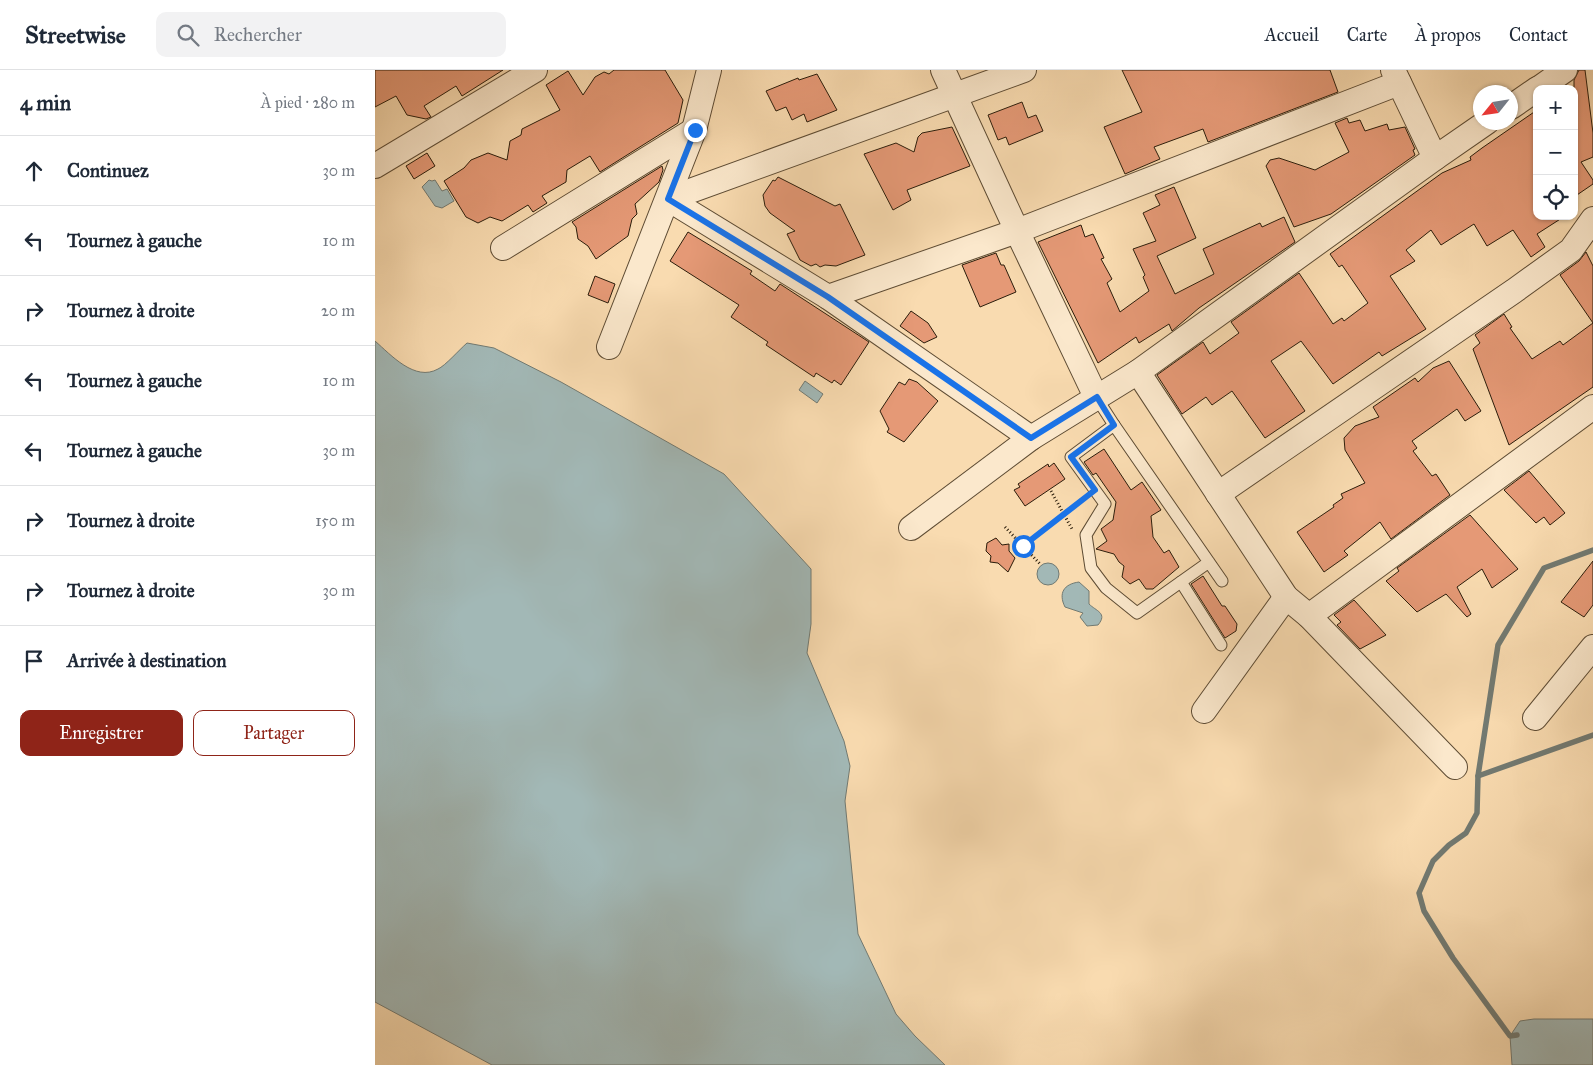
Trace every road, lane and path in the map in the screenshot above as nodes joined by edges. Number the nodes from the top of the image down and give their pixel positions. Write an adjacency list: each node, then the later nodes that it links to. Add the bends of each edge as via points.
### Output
1 (535, 70): 14 (street)
2 (709, 70): 11 (street)
3 (943, 70): 9 (street)
4 (1024, 70): 9 (street)
5 (1565, 70): 7 (street)
6 (1396, 77): 13 (street); 17 (street)
7 (1543, 85)
8 (1533, 92): 10 (street)
9 (954, 95): 15 (street); 17 (street)
10 (1518, 102)
11 (695, 130): 15 (street); 18 (street)
12 (1475, 130): 13 (street)
13 (1435, 158): 21 (street)
14 (375, 166)
15 (668, 199): 19 (street); 20 (street)
16 (1593, 220): 28 (street, via 1571,250 1522,286)
17 (1017, 231): 19 (street); 22 (street)
18 (503, 248)
19 (828, 297): 25 (street)
20 (609, 347)
21 (1137, 372): 22 (street); 28 (street)
22 (1097, 397): 24 (lane); 25 (street)
23 (1593, 407): 39 (street)
24 (1114, 425): 26 (lane, via 1071,457); 34 (lane)
25 (1031, 438): 30 (street)
26 (1095, 490): 29 (path); 32 (lane, via 1105,504)
27 (1051, 491): 29 (path)
28 (1218, 494): 38 (street)
29 (1064, 514): 32 (path, via 1073,530); 33 (path)
30 (911, 528)
31 (1005, 528): 33 (path)
32 (1086, 535): 36 (lane, via 1091,568 1106,588 1137,614)
33 (1023, 546): 35 (path)
34 (1209, 562): 36 (lane); 37 (lane)
35 (1041, 565)
36 (1181, 582): 40 (lane)
37 (1222, 582)
38 (1285, 597): 39 (street); 42 (street)
39 (1309, 616): 44 (street)
40 (1221, 644)
41 (1593, 647): 43 (street)
42 (1203, 711)
43 (1535, 718)
44 (1455, 767)

